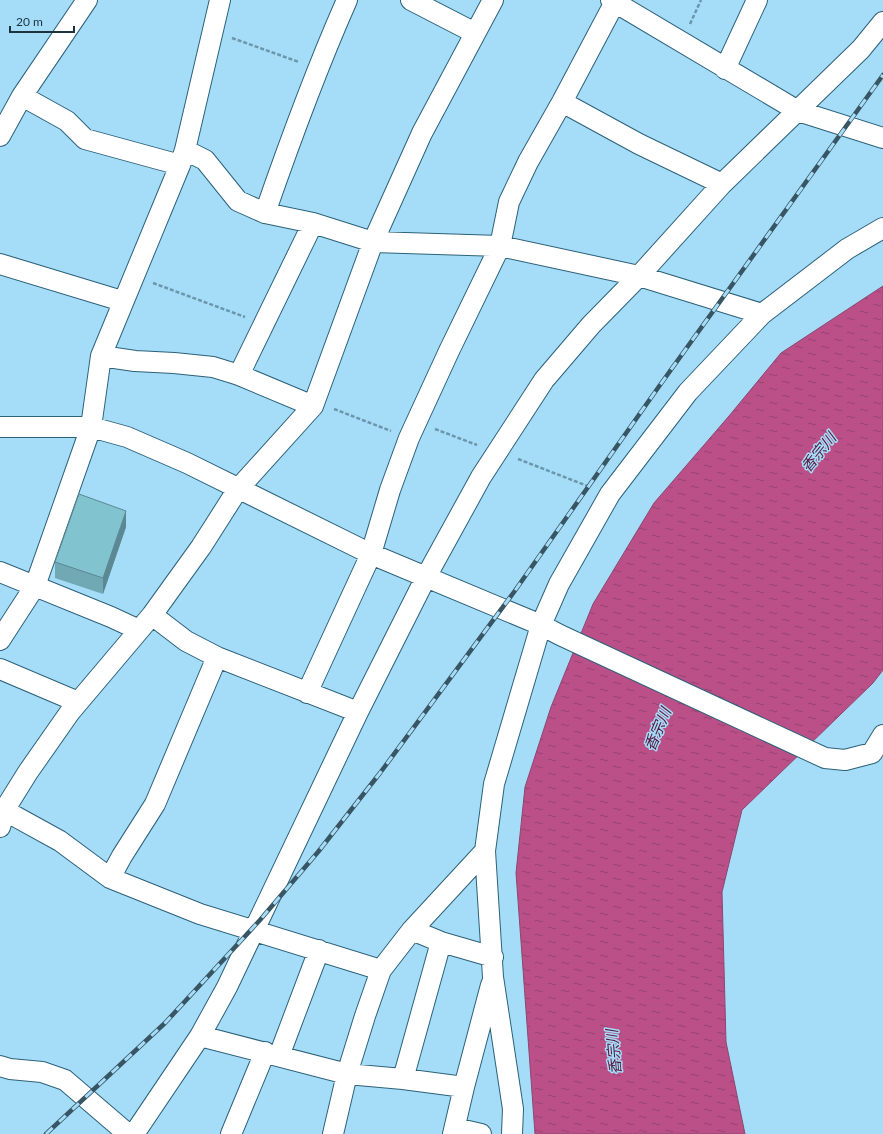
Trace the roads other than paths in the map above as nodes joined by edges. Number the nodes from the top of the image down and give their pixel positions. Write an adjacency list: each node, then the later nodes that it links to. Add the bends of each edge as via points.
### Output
1 (87, 0): 11 (street)
2 (220, 0): 16 (street)
3 (347, 0): 18 (street, via 287,148)
4 (411, 0): 9 (street)
5 (493, 0): 9 (street)
6 (757, 0): 10 (street)
7 (614, 1): 10 (street); 12 (street)
8 (883, 22): 13 (street, via 861,49)
9 (475, 33): 21 (street, via 422,133)
10 (725, 69): 13 (street)
11 (22, 96): 14 (street); 16 (street, via 67,121 85,139)
12 (562, 102): 17 (street, via 639,144); 22 (street, via 509,202)
13 (798, 111): 15 (street); 17 (street)
14 (0, 136)
15 (883, 138)
16 (182, 157): 18 (street, via 205,160 238,202); 25 (street)
17 (722, 184): 24 (street)
18 (265, 213): 19 (street)
19 (313, 223): 21 (street); 28 (street)
20 (883, 228): 26 (street, via 847,249)
21 (373, 242): 22 (street); 29 (street)
22 (500, 246): 24 (street); 33 (street, via 409,438)
23 (0, 264): 25 (street)
24 (638, 276): 26 (street); 35 (street, via 591,325 544,380 482,477)
25 (122, 301): 27 (street)
26 (762, 314): 38 (street, via 688,392 610,494 559,584)
27 (100, 356): 28 (street, via 213,367); 31 (street)
28 (239, 375): 29 (street, via 281,394)
29 (314, 404): 32 (street)
30 (0, 427): 31 (street)
31 (91, 427): 32 (street, via 128,436); 36 (street)
32 (238, 489): 33 (street); 37 (street, via 201,547)
33 (371, 554): 35 (street); 43 (street)
34 (0, 572): 36 (street)
35 (426, 576): 38 (street); 45 (street)
36 (35, 586): 39 (street); 40 (street)
37 (152, 615): 39 (street); 41 (street, via 186,641)
38 (541, 626): 46 (street, via 825,758 845,760 872,753); 48 (street, via 494,784)
39 (139, 630): 44 (street)
40 (0, 640)
41 (217, 657): 43 (street); 49 (street, via 155,804)
42 (0, 669): 44 (street)
43 (307, 693): 45 (street)
44 (78, 702): 47 (street, via 28,772)
45 (358, 712): 50 (street)
46 (883, 735)
47 (2, 814): 49 (street, via 60,841)
48 (485, 851): 51 (street); 54 (street)
49 (110, 878): 50 (street, via 200,914)
50 (253, 930): 53 (street); 57 (street, via 228,987)
51 (412, 930): 52 (street); 55 (street)
52 (441, 942): 54 (street); 61 (street)
53 (319, 950): 55 (street); 58 (street)
54 (493, 957): 56 (street)
55 (381, 970): 60 (street)
56 (493, 977): 62 (street); 69 (street, via 513,1109)
57 (200, 1036): 58 (street); 65 (street)
58 (272, 1054): 60 (street); 66 (street)
59 (0, 1066): 64 (street, via 42,1072 65,1080)
60 (347, 1074): 61 (street); 67 (street)
61 (403, 1079): 62 (street)
62 (464, 1087): 63 (street)
63 (454, 1131): 68 (street)
64 (128, 1134)
65 (134, 1134)
66 (231, 1134)
67 (333, 1134)
68 (481, 1134)
69 (512, 1134)

